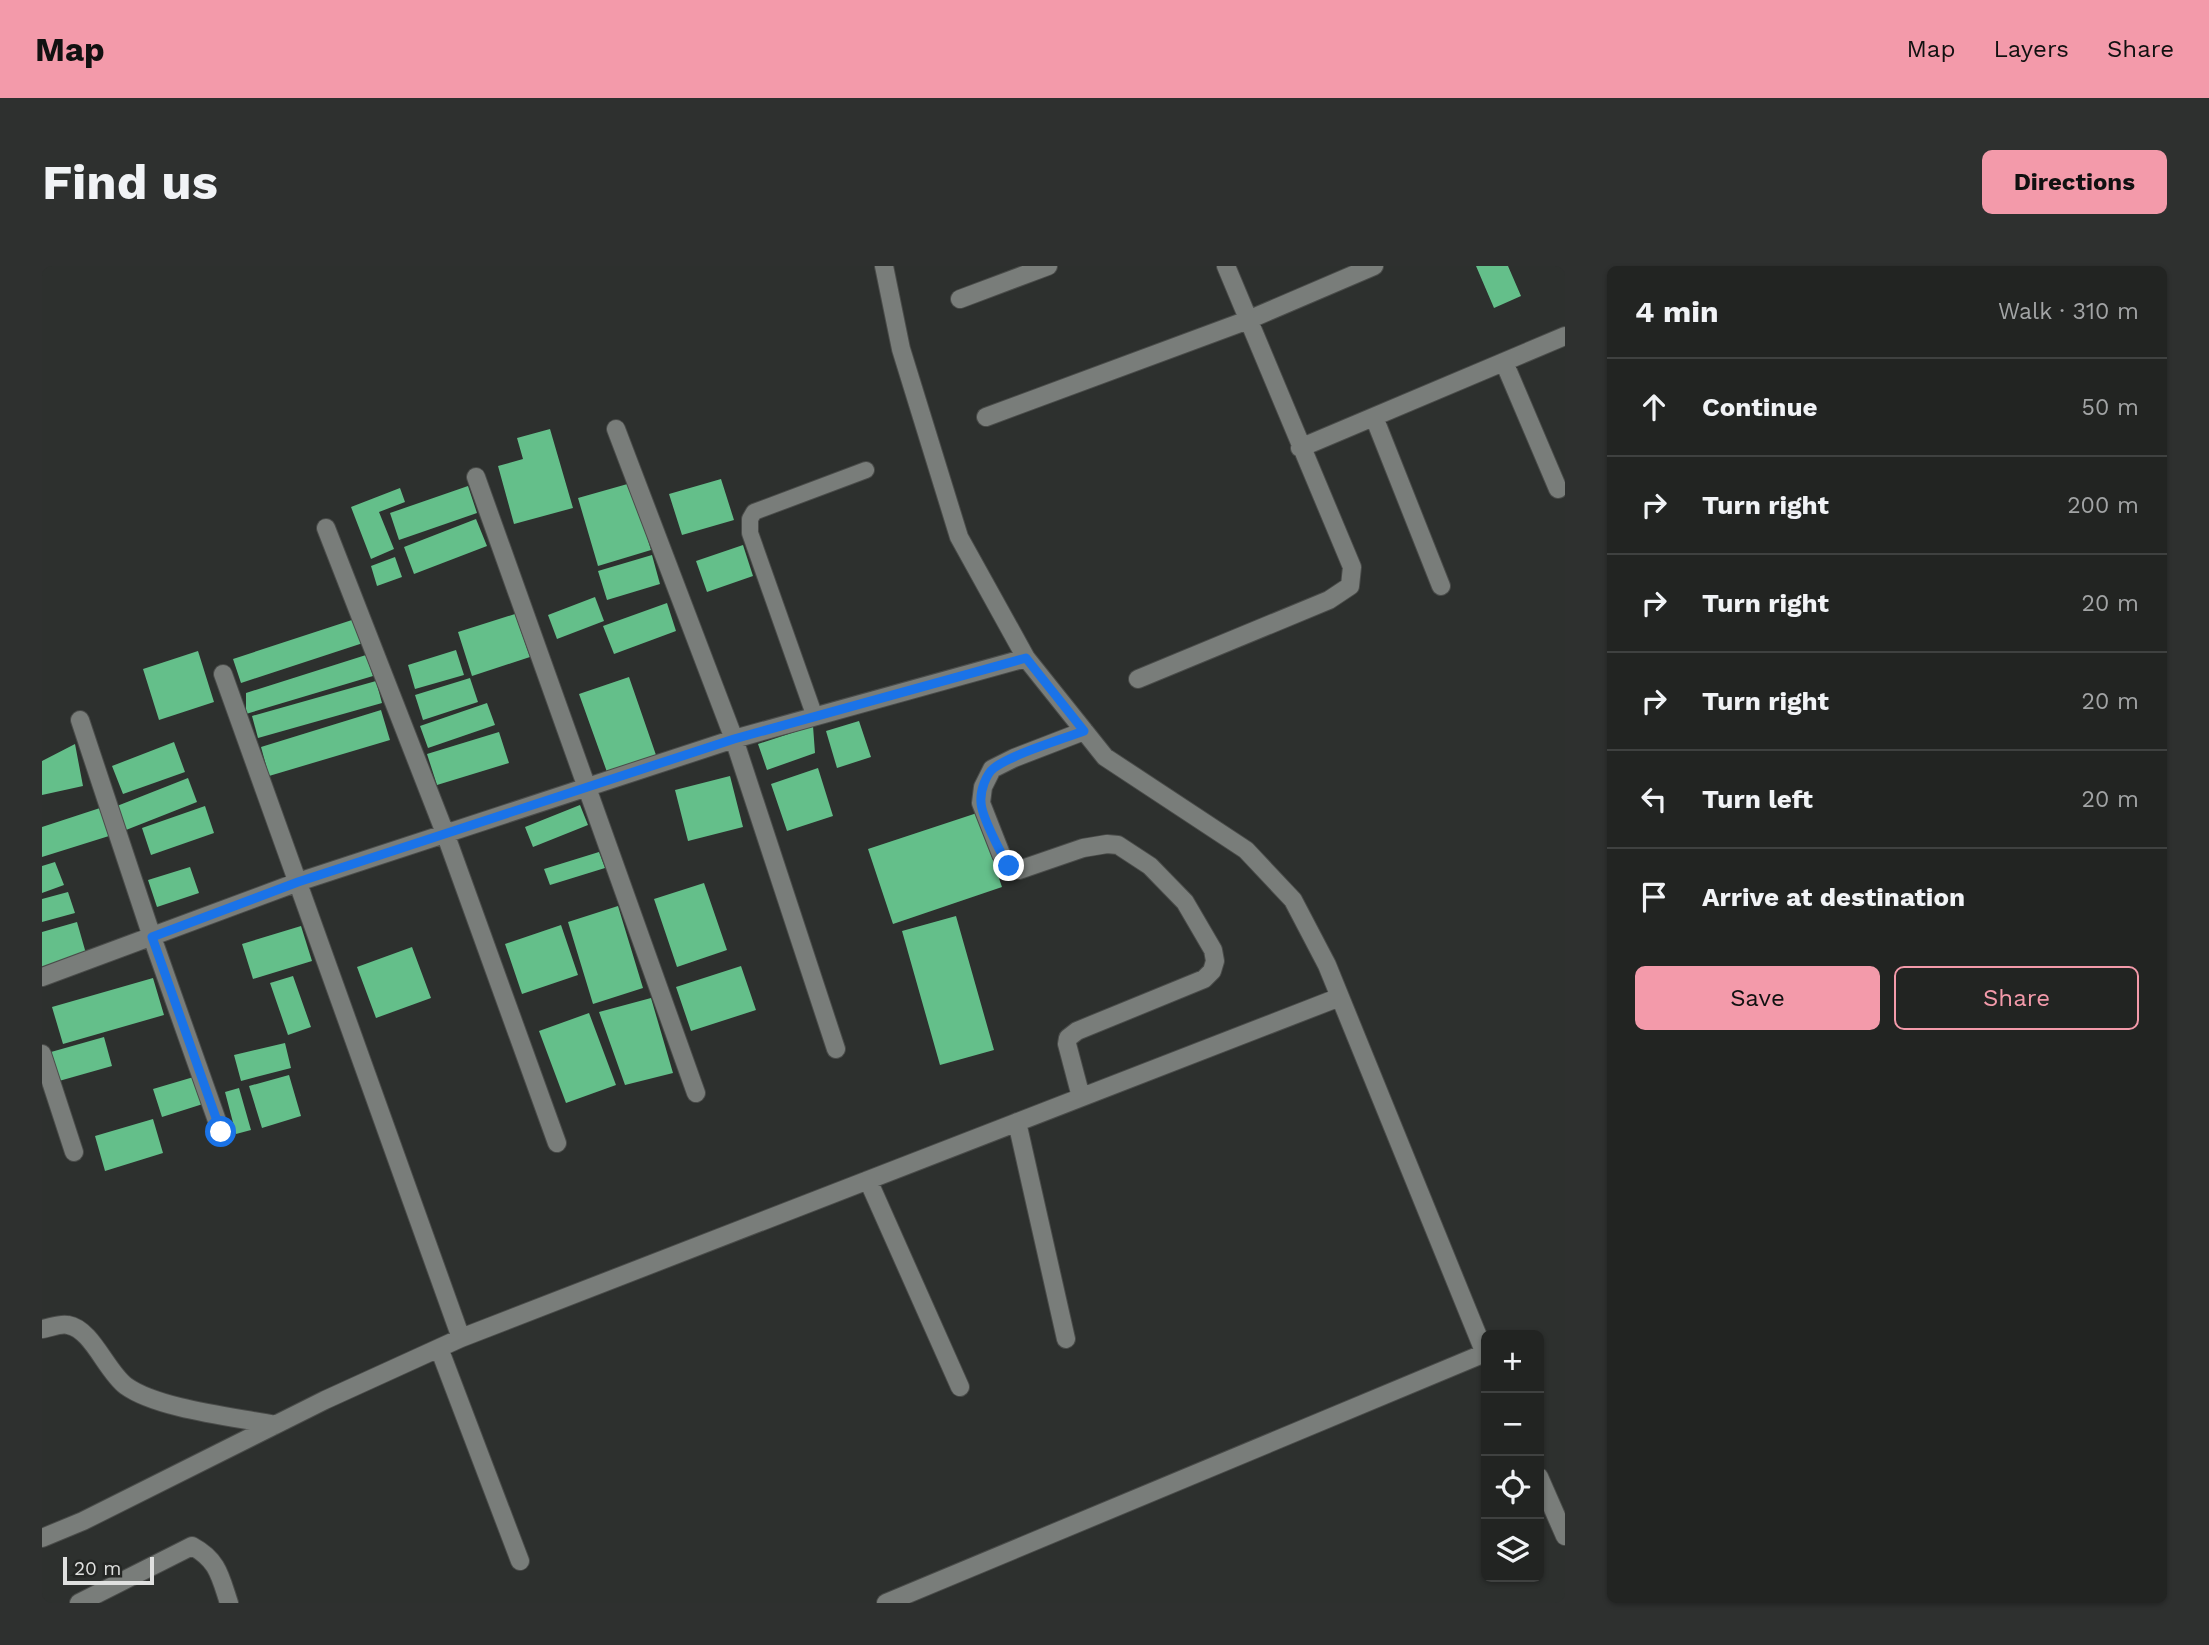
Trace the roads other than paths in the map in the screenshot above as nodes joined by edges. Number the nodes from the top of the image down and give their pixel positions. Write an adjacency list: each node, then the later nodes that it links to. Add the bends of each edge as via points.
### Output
1 (884, 266): 18 (street, via 901,349 959,537)
2 (1048, 266): 5 (street)
3 (1226, 266): 6 (street)
4 (1374, 266): 6 (street)
5 (960, 299)
6 (1248, 320): 9 (street); 12 (street)
7 (1565, 336): 8 (street)
8 (1504, 362): 10 (street); 15 (street)
9 (986, 417)
10 (1374, 417): 12 (street); 17 (street)
11 (616, 429): 24 (street)
12 (1300, 448): 20 (street, via 1352,568 1350,586 1329,600)
13 (866, 470): 21 (lane, via 754,512 750,519 750,533)
14 (476, 477): 25 (street)
15 (1558, 489)
16 (326, 528): 26 (street)
17 (1441, 586)
18 (1026, 658): 21 (street); 23 (street)
19 (223, 674): 27 (street)
20 (1138, 679)
21 (815, 717): 24 (street)
22 (80, 720): 28 (street)
23 (1084, 731): 30 (street, via 1105,757 1246,850 1293,900); 34 (street, via 992,769 981,803 1001,854 1009,866 1020,870 1083,848 1118,845 1150,866 1185,902 1215,961 1204,979 1068,1038)
24 (734, 739): 25 (street); 31 (street)
25 (588, 787): 26 (street); 33 (street)
26 (445, 834): 27 (street); 37 (street)
27 (298, 882): 28 (street); 41 (street)
28 (152, 937): 29 (street); 36 (street)
29 (42, 977)
30 (1340, 997): 34 (street); 43 (street)
31 (836, 1049)
32 (42, 1054): 38 (street)
33 (696, 1093)
34 (1081, 1097): 35 (street)
35 (1017, 1122): 39 (street); 42 (street)
36 (221, 1132)
37 (557, 1143)
38 (75, 1152)
39 (868, 1180): 41 (street); 46 (street)
40 (42, 1329): 47 (street, via 66,1324 80,1329 116,1377 157,1401)
41 (461, 1338): 44 (street)
42 (1066, 1339)
43 (1481, 1342)
44 (439, 1348): 47 (street); 51 (street)
45 (1481, 1356): 54 (street)
46 (961, 1387)
47 (275, 1424): 50 (street)
48 (1544, 1488): 49 (street)
49 (1565, 1536)
50 (42, 1538)
51 (520, 1561)
52 (79, 1603): 53 (street, via 192,1546 218,1569)
53 (229, 1603)
54 (886, 1603)

